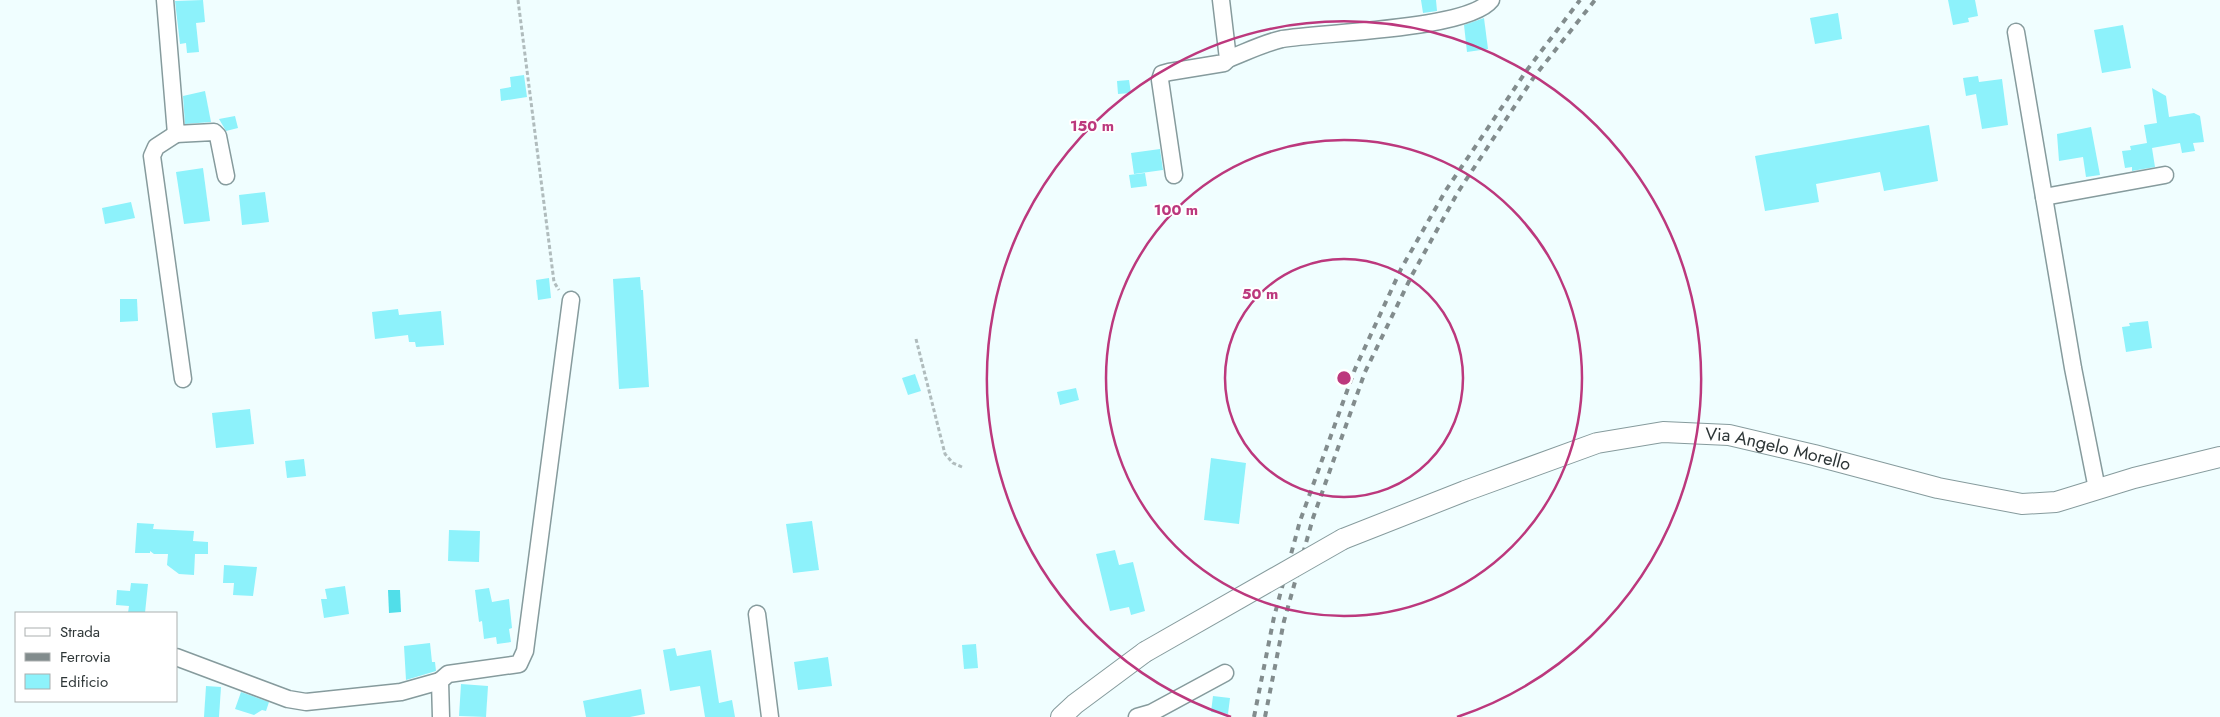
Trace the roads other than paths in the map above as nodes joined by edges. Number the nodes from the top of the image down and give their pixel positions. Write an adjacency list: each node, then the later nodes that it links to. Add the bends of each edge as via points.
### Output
1 (165, 0): 6 (street)
2 (1221, 0): 5 (street)
3 (1491, 0): 5 (street, via 1477,12 1459,17 1280,40)
4 (2016, 32): 10 (street)
5 (1228, 59): 8 (street, via 1224,63 1162,74 1160,80)
6 (176, 134): 9 (street, via 214,132 218,136); 12 (street, via 156,147 152,156)
7 (2165, 174): 10 (street)
8 (1174, 175)
9 (226, 176)
10 (2044, 197): 14 (street)
11 (571, 300): 18 (street, via 525,651 519,664 448,674)
12 (183, 379)
13 (2220, 456): 14 (street, Via Angelo Morello)
14 (2097, 489): 21 (street, Via Angelo Morello, bridge, via 2041,504 2000,501 1749,439 1708,433 1663,432 1620,438 1560,456 1343,539 1145,652)
15 (757, 614): 20 (street)
16 (178, 659): 18 (street, via 288,699 306,702 401,692)
17 (1225, 673): 22 (street, via 1151,713)
18 (440, 681): 19 (street)
19 (441, 717)
20 (770, 717)
21 (1061, 717)
22 (1137, 717)

